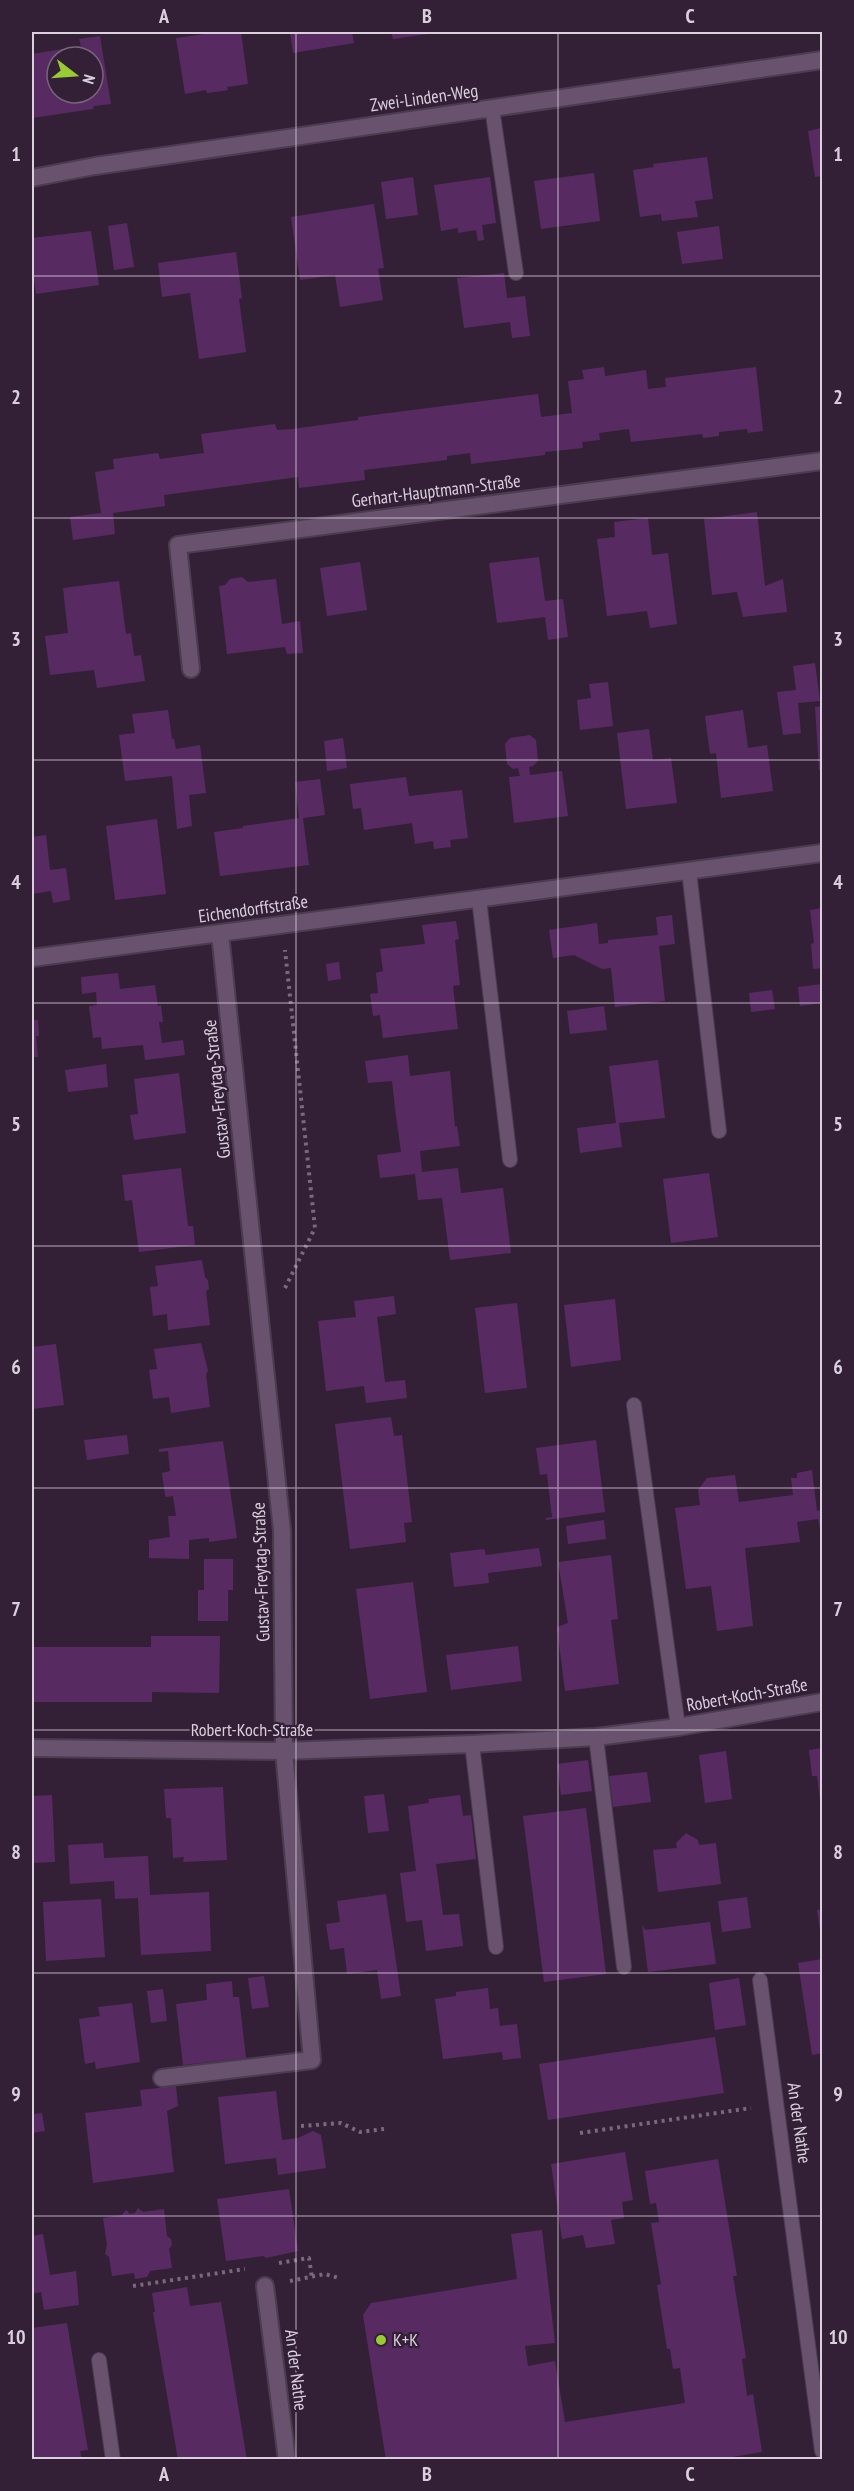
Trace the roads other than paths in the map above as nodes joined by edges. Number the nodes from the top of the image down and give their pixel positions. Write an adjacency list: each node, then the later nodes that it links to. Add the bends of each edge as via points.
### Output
1 (822, 60): 2 (street, Zwei-Linden-Weg)
2 (492, 108): 3 (street, Zwei-Linden-Weg); 4 (lane)
3 (32, 178)
4 (516, 273)
5 (822, 461): 6 (street, Gerhart-Hauptmann-Straße, via 178,545)
6 (191, 669)
7 (822, 853): 8 (street, Eichendorffstraße)
8 (689, 871): 9 (street, Eichendorffstraße); 12 (lane)
9 (479, 899): 10 (street, Eichendorffstraße); 13 (lane)
10 (220, 933): 11 (street, Eichendorffstraße); 20 (street, Gustav-Freytag-Straße, via 282,1531)
11 (32, 958)
12 (719, 1131)
13 (510, 1160)
14 (634, 1405): 16 (lane, Robert-Koch-Straße)
15 (822, 1702): 16 (street, Robert-Koch-Straße)
16 (678, 1726): 17 (street, Robert-Koch-Straße)
17 (596, 1737): 18 (street, Robert-Koch-Straße); 22 (lane)
18 (472, 1744): 20 (street, Robert-Koch-Straße); 21 (lane)
19 (32, 1748): 20 (street, Robert-Koch-Straße)
20 (284, 1751): 24 (street, Gustav-Freytag-Straße, via 312,2060)
21 (496, 1947)
22 (624, 1967)
23 (760, 1980): 27 (lane, An der Nathe)
24 (162, 2078)
25 (265, 2286): 29 (street, An der Nathe)
26 (99, 2360): 28 (lane)
27 (822, 2451)
28 (113, 2460)
29 (287, 2460)

